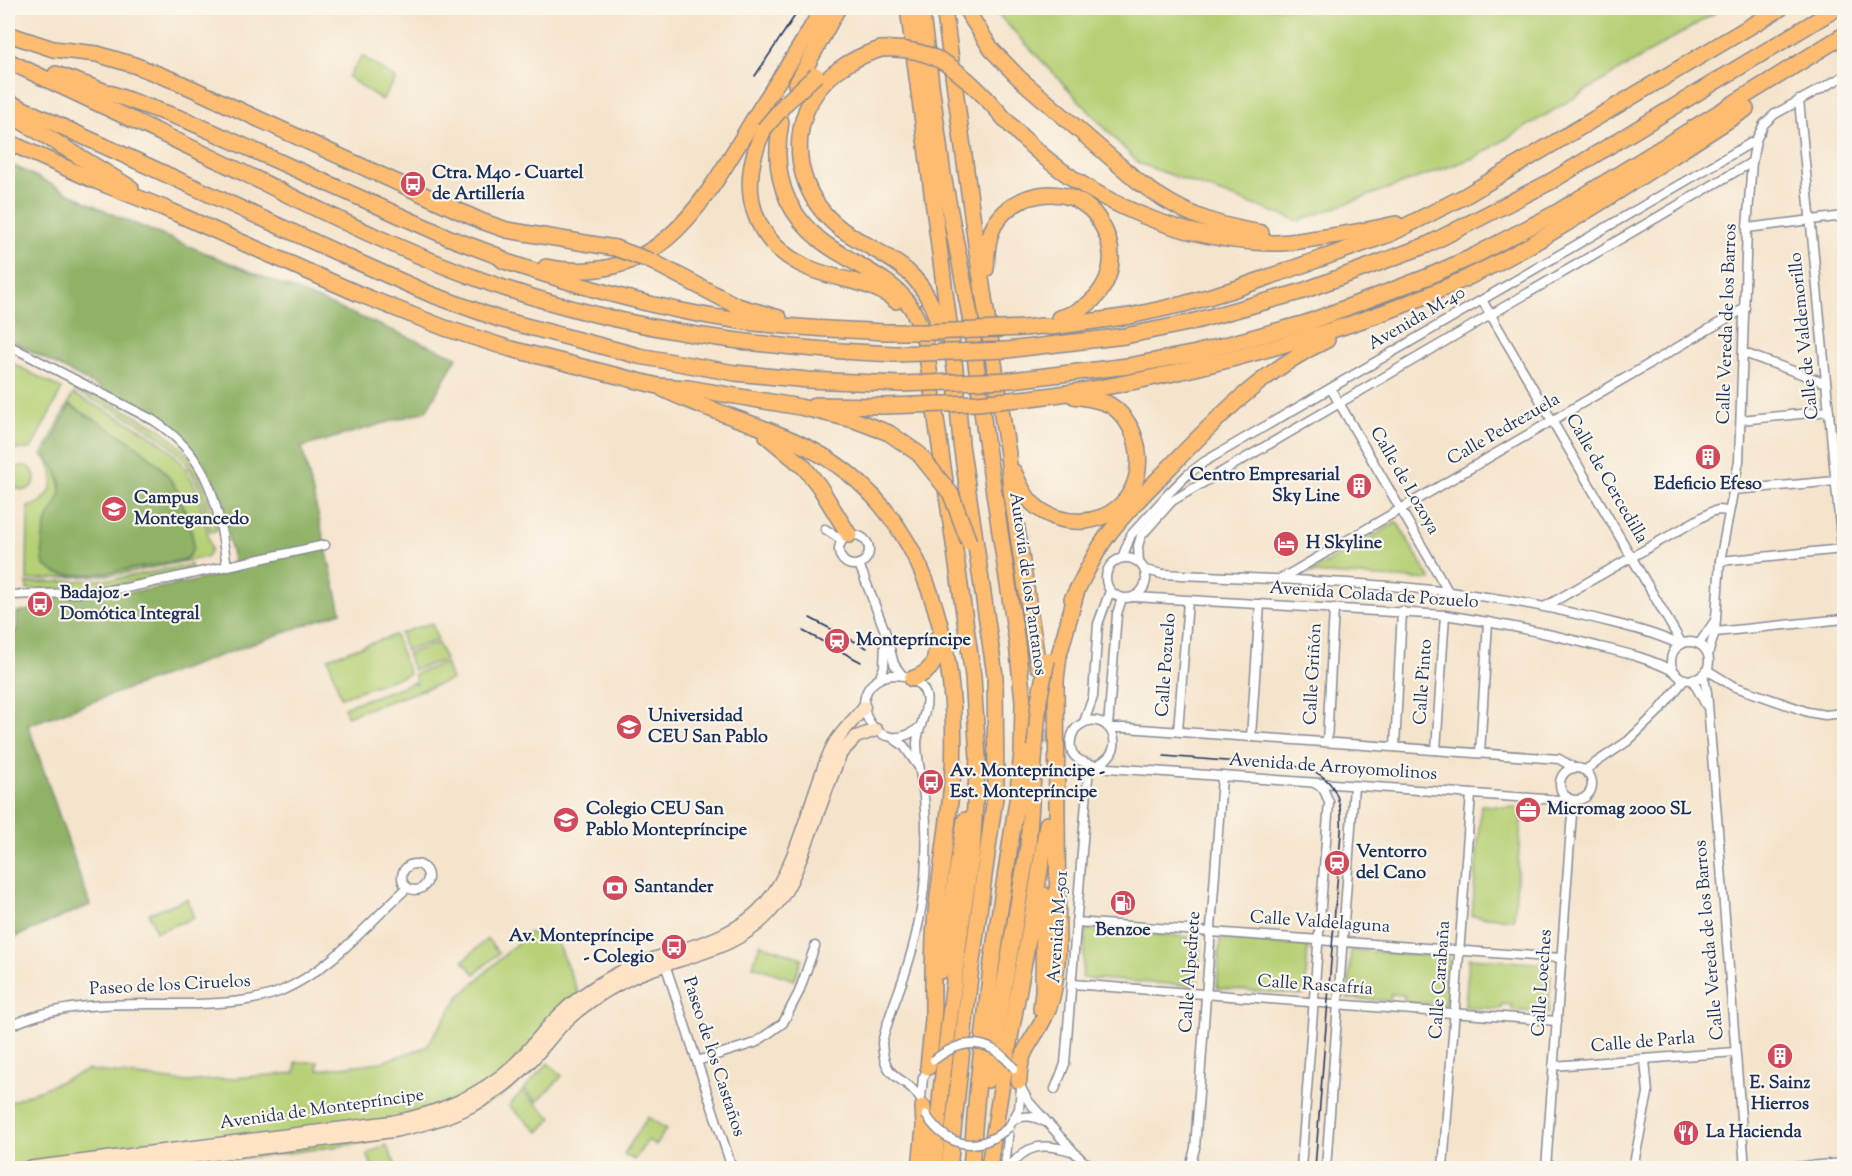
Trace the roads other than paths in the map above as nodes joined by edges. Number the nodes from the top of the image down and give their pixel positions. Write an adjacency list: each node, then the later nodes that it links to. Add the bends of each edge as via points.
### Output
1 (822, 8): 30 (highway, via 705,196 677,231 655,249 632,261 571,271)
2 (838, 8): 16 (highway)
3 (908, 8): 53 (highway, via 955,369)
4 (921, 8): 164 (highway, Autovía de los Pantanos, via 944,175 970,316 1023,701 1017,801 991,968)
5 (944, 8): 33 (highway)
6 (965, 8): 29 (highway, via 992,50 1019,78 1161,198 1228,228)
7 (1781, 8): 26 (highway, via 1465,196)
8 (1837, 8): 14 (highway, bridge, via 1550,182 1427,245 1300,292 1188,323 1103,339 1007,350 895,354 737,342 643,326 504,288 370,234)
9 (8, 34): 39 (highway, bridge, via 53,49 97,54 178,82 481,221 507,230 615,248 651,261 737,306)
10 (1845, 35): 18 (highway, bridge, via 1556,213 1427,277 1306,323 1196,353 1012,380 900,384 735,373 639,356 499,319 430,294)
11 (1845, 46): 37 (highway, via 1617,194 1522,250)
12 (864, 54): 29 (highway, bridge, via 899,48 923,52 948,63 1057,168 1138,214 1225,239 1270,243); 42 (highway, bridge, via 847,55 816,75 764,129 753,156 751,199 765,233 795,261 812,270 869,285 897,302 920,336); 53 (highway, via 833,73 807,108 798,146 801,167 806,185 825,215 907,271 927,296 939,321)
13 (8, 56): 30 (highway, via 188,121)
14 (8, 61)
15 (1845, 76): 17 (street, Calle Vereda de los Barros)
16 (796, 85)
17 (1799, 100): 21 (street, Calle Vereda de los Barros, via 1764,124); 27 (street, Calle de Valdemorillo)
18 (8, 102)
19 (8, 113): 24 (highway)
20 (782, 122): 42 (highway, via 777,159 787,199 802,224 820,240 886,281 906,300 918,318)
21 (1756, 140): 23 (street, Calle Vereda de los Barros); 31 (street, Avenida M-40)
22 (8, 142): 24 (highway)
23 (1752, 162): 28 (street, Calle Vereda de los Barros); 32 (street, Avenida M-40)
24 (164, 208): 44 (highway, via 445,328 511,350)
25 (1845, 216): 27 (street)
26 (1419, 219): 29 (highway); 38 (highway, via 1390,234 1235,290 1130,316)
27 (1811, 220): 28 (street); 43 (street, Calle de Valdemorillo)
28 (1747, 228): 35 (street, Calle Vereda de los Barros)
29 (1315, 238)
30 (498, 256): 39 (highway, via 581,287 645,304 737,321)
31 (1542, 265): 32 (street, via 1553,273); 34 (street, Avenida M-40)
32 (1550, 279): 36 (street, Avenida M-40)
33 (983, 287): 38 (highway, via 988,242 996,222 1010,207 1040,194 1075,200 1090,209 1109,240 1109,274 1089,305); 54 (highway)
34 (1482, 300): 36 (street, Calle de Cercedilla); 45 (street, Avenida M-40)
35 (1745, 308): 41 (street, Calle Vereda de los Barros); 50 (street, Calle Pedrezuela)
36 (1491, 314): 47 (street, Avenida M-40); 50 (street, Calle de Cercedilla)
37 (1376, 316): 46 (highway, via 1198,369); 72 (highway, via 1314,346 1251,388 1139,498 1108,535)
38 (1042, 326): 39 (highway, bridge, via 883,332)
39 (817, 327)
40 (8, 345): 68 (street, via 153,420 183,443 207,477 223,534)
41 (1744, 353): 43 (street); 51 (street, Calle Vereda de los Barros)
42 (929, 373): 115 (highway, via 973,676)
43 (1826, 383): 49 (street, Calle de Valdemorillo)
44 (658, 386): 48 (highway); 52 (highway)
45 (1331, 389): 47 (street, Calle de Lozoya); 64 (street, Avenida M-40, via 1187,475 1131,535)
46 (1066, 394): 48 (highway, bridge, via 956,404); 54 (highway, via 1110,405 1125,419 1138,452 1138,471 1126,498 1099,518 1081,522 1061,520 1044,513 1021,490)
47 (1339, 403): 57 (street, Calle de Lozoya); 66 (street, Avenida M-40, via 1172,501 1141,536)
48 (800, 407): 77 (highway, bridge, via 889,433 919,454 951,494)
49 (1829, 411): 51 (street); 55 (street, Calle de Valdemorillo)
50 (1552, 420): 57 (street, Calle Pedrezuela); 63 (street, Calle de Cercedilla)
51 (1741, 420): 56 (street, Calle Vereda de los Barros)
52 (752, 425): 60 (highway, via 804,466); 83 (highway, via 819,453 875,497 906,538)
53 (960, 444): 77 (highway)
54 (1008, 454): 94 (highway, via 1014,512)
55 (1836, 481): 56 (street); 62 (street, Calle de Valdemorillo)
56 (1733, 490): 58 (street, Calle Vereda de los Barros)
57 (1401, 509): 71 (street, Calle Pedrezuela); 74 (street, Calle de Lozoya)
58 (1728, 512): 63 (street, via 1711,512); 65 (street, Calle Vereda de los Barros)
59 (825, 529): 60 (street)
60 (846, 538): 67 (street, via 839,552 841,557 852,565); 67 (street, via 857,534 869,545 866,560)
61 (325, 545): 68 (street)
62 (1843, 549): 65 (street); 69 (street, Calle de Valdemorillo)
63 (1632, 556): 81 (street); 91 (street, Calle de Cercedilla)
64 (1122, 558): 66 (street); 73 (street, via 1107,571)
65 (1720, 561): 86 (street, Calle Vereda de los Barros)
66 (1139, 562): 70 (street)
67 (859, 564): 90 (street)
68 (227, 567): 75 (street, via 126,588)
69 (1845, 568)
70 (1145, 570): 71 (street, Avenida Colada de Pozuelo); 76 (street, via 1147,580)
71 (1279, 580): 74 (street, Avenida Colada de Pozuelo)
72 (1077, 590): 94 (highway); 143 (highway, via 1056,680 1058,952 1054,992)
73 (1110, 591): 78 (street); 103 (street, via 1098,624 1093,697)
74 (1448, 591): 81 (street, Avenida Colada de Pozuelo)
75 (8, 595)
76 (1135, 597): 78 (street); 79 (street, Avenida Colada de Pozuelo)
77 (985, 598): 163 (highway, via 995,675 996,790)
78 (1122, 598): 105 (street, via 1117,614)
79 (1188, 601): 80 (street, Avenida Colada de Pozuelo); 107 (street, Calle Pozuelo)
80 (1260, 604): 82 (street, Avenida Colada de Pozuelo); 109 (street)
81 (1546, 606): 91 (street, Avenida Colada de Pozuelo)
82 (1334, 608): 84 (street, Avenida Colada de Pozuelo); 110 (street, Calle Griñón)
83 (936, 609): 97 (highway, via 937,655 932,667 923,675); 140 (highway, via 953,712 953,768 936,914)
84 (1402, 611): 85 (street, Avenida Colada de Pozuelo); 111 (street)
85 (1445, 615): 88 (street, Avenida Colada de Pozuelo); 113 (street, Calle Pinto)
86 (1716, 618): 89 (street, Calle Vereda de los Barros); 92 (street, Calle Vereda de los Barros)
87 (1845, 619): 89 (street)
88 (1488, 622): 95 (street, Avenida Colada de Pozuelo, via 1572,639); 114 (street)
89 (1715, 632): 93 (street, Calle Vereda de los Barros)
90 (886, 634): 97 (street, via 894,664); 98 (street, via 884,667)
91 (1681, 644): 92 (street); 95 (street, via 1673,654)
92 (1699, 644): 93 (street)
93 (1708, 654): 96 (street)
94 (1043, 663): 112 (highway, bridge, via 1039,700)
95 (1675, 672): 99 (street)
96 (1705, 672): 99 (street); 101 (street, Calle Vereda de los Barros); 102 (street, via 1808,712)
97 (907, 677): 98 (street, via 894,674); 104 (street, via 925,695 926,716)
98 (879, 679): 100 (street, via 866,695)
99 (1688, 679): 101 (street, Calle Vereda de los Barros); 119 (street, via 1628,741)
100 (864, 707): 106 (street); 134 (street, Avenida de Montepríncipe, via 832,747 783,877 764,906 740,926)
101 (1708, 710): 144 (street, Calle Vereda de los Barros)
102 (1845, 713)
103 (1084, 722): 105 (street, via 1097,721); 116 (street, via 1071,736 1070,745 1080,761)
104 (921, 726): 108 (street, via 903,737); 118 (street, via 917,740)
105 (1109, 728): 107 (street, Avenida de Arroyomolinos); 116 (street, via 1114,737 1112,754)
106 (876, 730): 108 (street); 134 (street, Avenida de Montepríncipe, via 856,737 841,753 792,881 771,913 729,943)
107 (1178, 731): 109 (street, Avenida de Arroyomolinos)
108 (893, 737): 118 (street)
109 (1251, 737): 110 (street, Avenida de Arroyomolinos)
110 (1327, 742): 111 (street, Avenida de Arroyomolinos)
111 (1395, 747): 113 (street, Avenida de Arroyomolinos)
112 (1041, 749): 125 (highway); 164 (highway)
113 (1436, 750): 114 (street, Avenida de Arroyomolinos)
114 (1480, 753): 117 (street, Avenida de Arroyomolinos, via 1559,759)
115 (978, 759): 140 (highway); 162 (highway, via 972,851)
116 (1093, 765): 120 (street, Avenida de Arroyomolinos); 127 (street, Avenida M-501)
117 (1574, 767): 119 (street); 124 (street, via 1565,771 1560,780 1560,789)
118 (920, 768): 150 (street, via 927,835 923,894 916,933 882,1042 886,1067)
119 (1585, 770): 124 (street, via 1591,778 1591,789 1584,798)
120 (1222, 777): 121 (street, Avenida de Arroyomolinos); 128 (street, Calle Alpedrete)
121 (1314, 783): 122 (street, Avenida de Arroyomolinos); 129 (street, via 1323,788 1329,802)
122 (1354, 786): 123 (street, Avenida de Arroyomolinos); 130 (street)
123 (1472, 794): 124 (street, Avenida de Arroyomolinos); 132 (street, Calle Carabaña)
124 (1570, 798): 133 (street, Calle Loeches)
125 (1047, 824): 143 (highway, via 1043,992); 165 (highway, via 997,1102)
126 (407, 888): 142 (street, Paseo de los Ciruelos, via 323,967 279,991 240,1001 90,1006 38,1015)
127 (1076, 922): 128 (street, Calle Valdelaguna); 135 (street, Avenida M-501)
128 (1211, 932): 129 (street, Calle Valdelaguna); 136 (street, Calle Alpedrete)
129 (1318, 940): 130 (street, Calle Valdelaguna); 137 (street)
130 (1343, 941): 132 (street, Calle Valdelaguna); 138 (street)
131 (814, 946): 146 (street, via 799,992 783,1023 755,1043)
132 (1460, 950): 133 (street, Calle Valdelaguna); 139 (street, Calle Carabaña)
133 (1562, 958): 141 (street, Calle Loeches)
134 (664, 961): 146 (street, Paseo de los Castaños); 158 (street, Avenida de Montepríncipe, via 616,974 594,987 557,1017 497,1080 443,1109 392,1122); 159 (street, Avenida de Montepríncipe, via 599,995 564,1023 523,1070 501,1088 446,1118 393,1131)
135 (1072, 984): 136 (street, Calle Rascafría); 151 (street, Avenida M-501, via 1065,1064)
136 (1206, 994): 137 (street, Calle Rascafría); 168 (street, Calle Alpedrete, via 1195,1148)
137 (1314, 1002): 138 (street, Calle Rascafría); 169 (street)
138 (1338, 1004): 139 (street, Calle Rascafría); 170 (street)
139 (1455, 1013): 141 (street, Calle Rascafría); 171 (street, Calle Carabaña)
140 (933, 1017): 148 (highway)
141 (1557, 1021): 147 (street, Calle Loeches)
142 (8, 1027)
143 (1034, 1035): 149 (highway, via 1019,1064)
144 (1735, 1052): 145 (street, Calle de Parla); 174 (street, Calle Vereda de los Barros)
145 (1645, 1059): 147 (street, Calle de Parla); 173 (street, via 1648,1093)
146 (697, 1061): 160 (street, Paseo de los Castaños)
147 (1553, 1066): 157 (street, Calle Loeches)
148 (929, 1068): 149 (street, bridge, via 946,1050 976,1044 1004,1056); 150 (street, via 914,1082); 152 (street)
149 (1018, 1079): 153 (street, via 1021,1099); 154 (street, via 1029,1102)
150 (904, 1084): 152 (street, via 917,1093)
151 (1055, 1089)
152 (923, 1108): 153 (street, bridge, via 934,1127 964,1143 986,1142); 161 (highway)
153 (1012, 1123): 154 (street, via 1032,1116); 166 (street)
154 (1051, 1125): 155 (street)
155 (1074, 1152): 166 (street, via 1048,1146 1028,1149); 167 (street)
156 (1845, 1163): 175 (street)
157 (1546, 1167): 172 (street)
158 (27, 1168)
159 (102, 1168)
160 (732, 1168)
161 (920, 1168)
162 (934, 1168)
163 (949, 1168)
164 (972, 1168)
165 (989, 1168)
166 (1007, 1168)
167 (1099, 1168)
168 (1190, 1168)
169 (1301, 1168)
170 (1326, 1168)
171 (1443, 1168)
172 (1562, 1168)
173 (1633, 1168)
174 (1744, 1168)
175 (1782, 1168)

